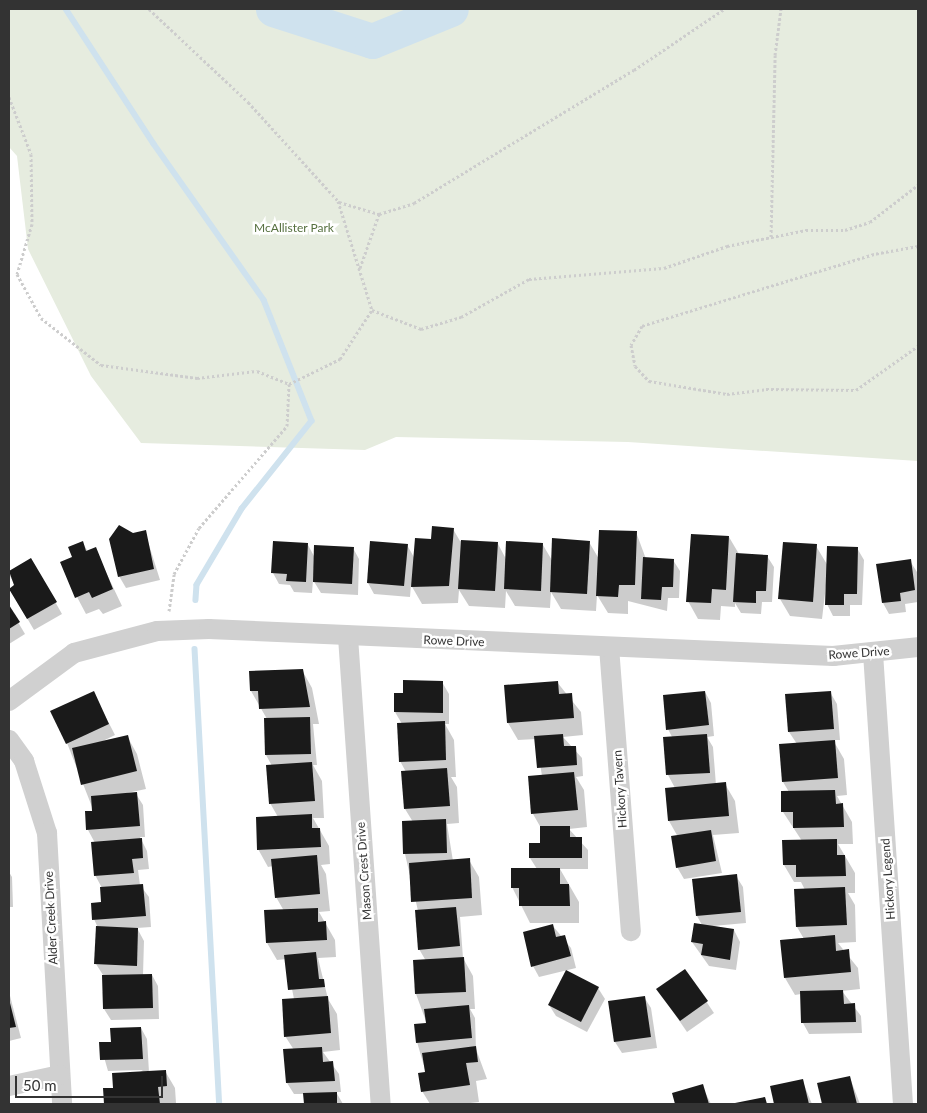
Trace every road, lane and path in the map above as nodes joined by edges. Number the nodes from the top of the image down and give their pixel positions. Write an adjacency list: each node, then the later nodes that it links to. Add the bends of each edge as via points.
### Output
1 (149, 9): 6 (path, via 248,102)
2 (724, 9): 7 (path, via 634,70 414,203)
3 (781, 9): 8 (path, via 775,54)
4 (9, 97): 13 (path, via 31,154 32,224 17,274 41,318 100,365 197,378 257,371)
5 (918, 185): 8 (path, via 870,222 845,230 806,230)
6 (338, 202): 7 (path); 10 (path)
7 (379, 214): 10 (path)
8 (771, 237): 11 (path, via 664,268 529,279 461,317 421,329)
9 (918, 246): 12 (path, via 874,254 642,326 631,345 635,366 649,381 727,394 766,389 856,390)
10 (359, 269): 11 (path)
11 (372, 310): 13 (path, via 340,359)
12 (918, 346)
13 (289, 384): 14 (path, via 287,426 199,528 174,574)
14 (167, 631): 15 (street, Rowe Drive); 19 (street, Rowe Drive, via 74,653)
15 (348, 637): 17 (street, Rowe Drive); 25 (street, Mason Crest Drive)
16 (918, 647): 18 (street, Rowe Drive)
17 (609, 648): 18 (street, Rowe Drive); 21 (street, Hickory Tavern)
18 (873, 654): 26 (street, Hickory Legend)
19 (9, 701)
20 (9, 740): 22 (street, Alder Creek Drive, via 24,761 45,824)
21 (631, 932)
22 (60, 1075): 23 (street); 24 (street, Alder Creek Drive)
23 (9, 1086)
24 (62, 1104)
25 (380, 1104)
26 (903, 1104)

